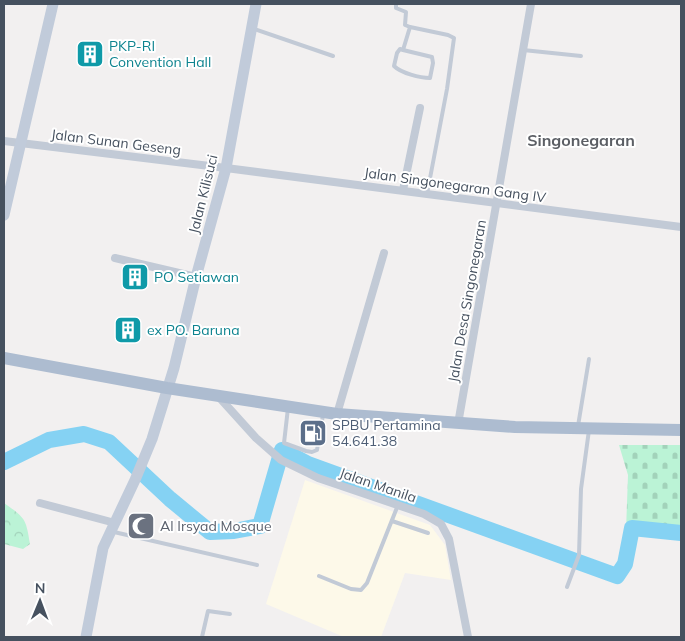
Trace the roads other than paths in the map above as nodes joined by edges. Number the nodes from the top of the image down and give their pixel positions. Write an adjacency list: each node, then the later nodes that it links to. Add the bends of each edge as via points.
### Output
1 (53, 4): 13 (main road)
2 (256, 4): 6 (main road, Jalan Kilisuci)
3 (396, 4): 5 (lane, via 396,8 406,12 405,25)
4 (531, 4): 8 (street, Jalan Desa Singonegaran)
5 (410, 27): 7 (lane); 16 (lane, via 454,38)
6 (251, 28): 9 (lane); 14 (main road, Jalan Kilisuci)
7 (403, 50): 7 (lane, via 432,58 430,78 395,68 397,53)
8 (523, 50): 10 (lane); 17 (street, Jalan Desa Singonegaran)
9 (332, 56)
10 (581, 56)
11 (420, 108): 15 (street)
12 (4, 141): 13 (street, Jalan Sunan Geseng)
13 (20, 143): 14 (street, Jalan Sunan Geseng); 18 (main road)
14 (226, 168): 15 (street, Jalan Singonegaran Gang IV); 22 (main road, Jalan Kilisuci)
15 (403, 190): 16 (street, Jalan Singonegaran Gang IV)
16 (427, 194): 17 (street, Jalan Singonegaran Gang IV)
17 (497, 203): 19 (street, Jalan Singonegaran Gang IV); 30 (street, Jalan Desa Singonegaran)
18 (4, 214)
19 (681, 226)
20 (384, 253): 29 (street)
21 (115, 258): 22 (street)
22 (196, 277): 25 (main road, Jalan Kilisuci)
23 (4, 358): 25 (main road)
24 (589, 359): 31 (lane)
25 (167, 388): 26 (main road); 36 (main road, Jalan Kilisuci, via 152,439)
26 (217, 396): 27 (main road); 34 (street, Jalan Manila, via 279,458 318,478)
27 (288, 406): 28 (main road); 28 (lane, via 284,443 312,452 316,450)
28 (324, 412): 29 (main road)
29 (337, 414): 30 (main road)
30 (458, 424): 31 (main road)
31 (584, 428): 32 (main road); 40 (lane, via 579,555)
32 (681, 430)
33 (40, 503): 36 (street)
34 (398, 506): 35 (lane); 44 (street, Jalan Manila, via 433,518 446,531)
35 (392, 521): 37 (lane); 39 (lane, via 367,583 361,590)
36 (113, 527): 38 (lane); 42 (main road, Jalan Kilisuci, via 101,556)
37 (428, 533)
38 (257, 565)
39 (320, 576)
40 (567, 587)
41 (230, 614): 43 (lane, via 208,611)
42 (86, 637)
43 (202, 637)
44 (470, 637)

